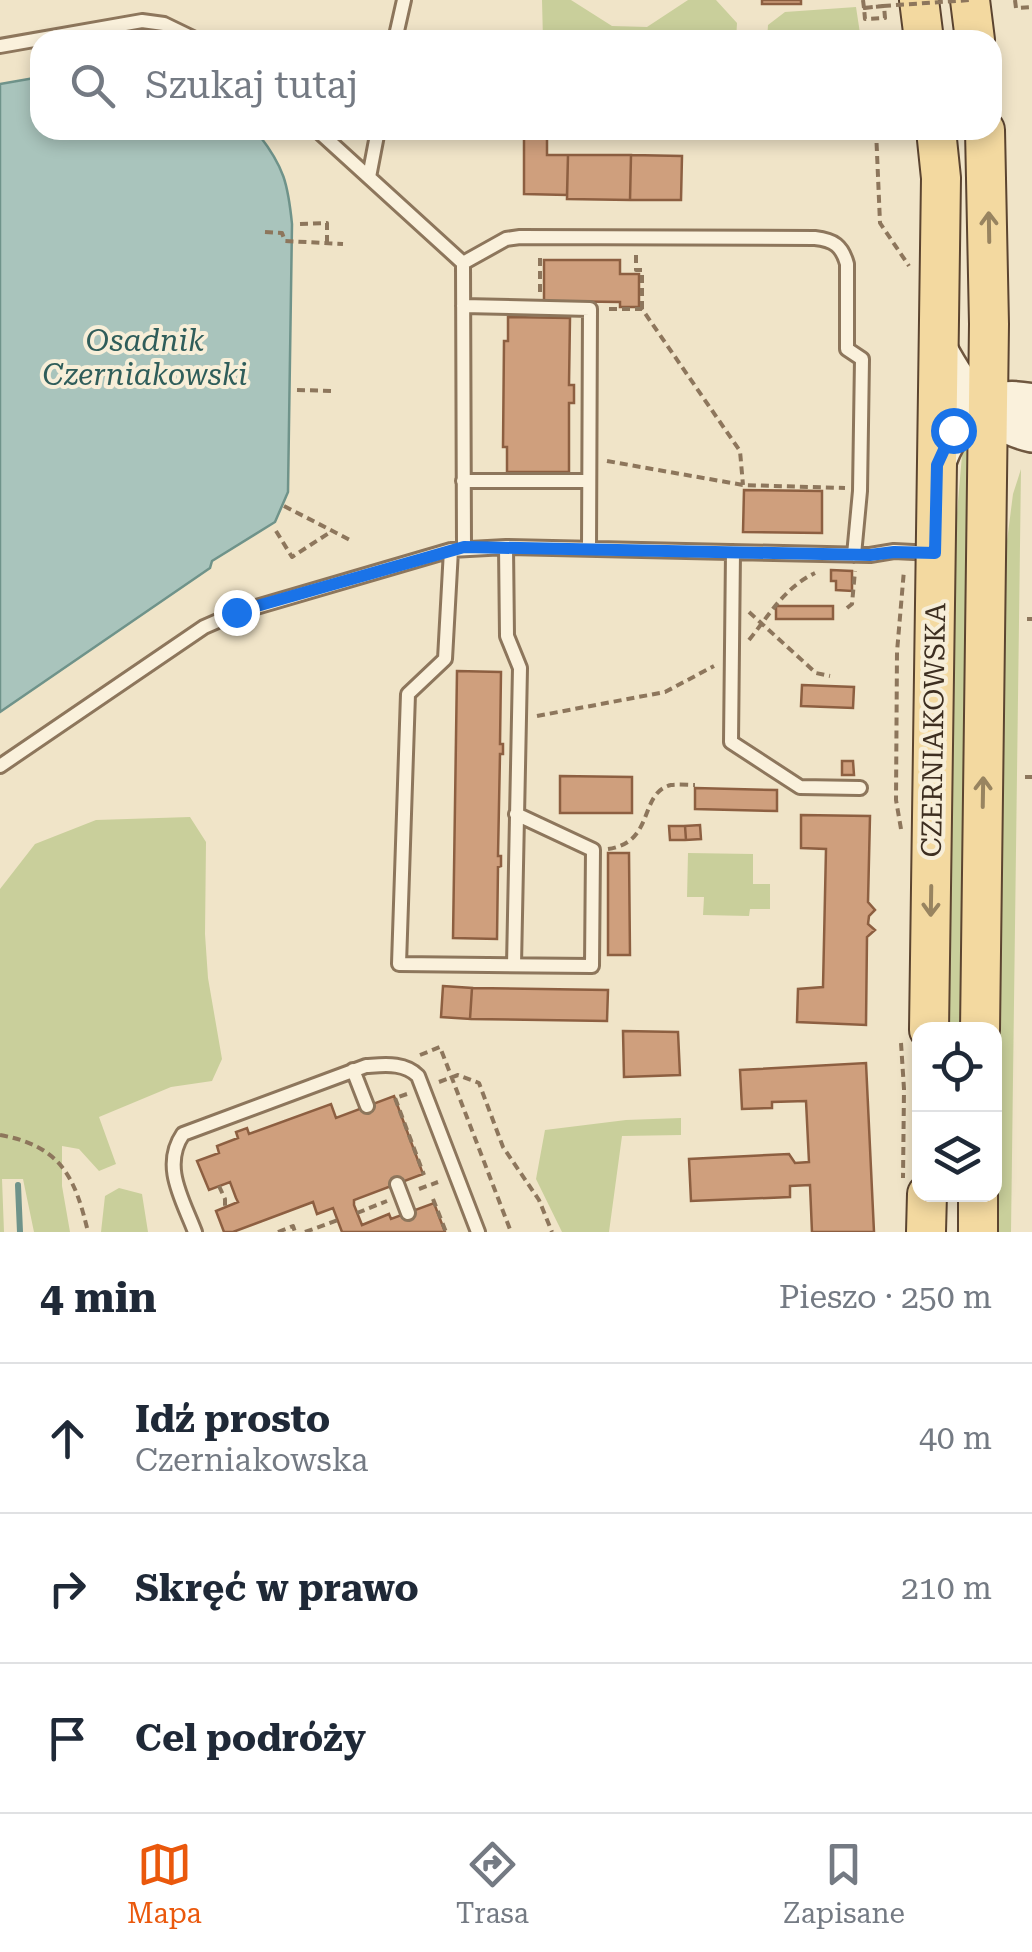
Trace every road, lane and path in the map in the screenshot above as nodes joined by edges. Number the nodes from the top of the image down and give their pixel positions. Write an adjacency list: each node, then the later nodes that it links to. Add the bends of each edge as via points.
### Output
1 (404, 0): 10 (lane)
2 (863, 0): 7 (path, bridge)
3 (970, 0): 7 (path, bridge); 12 (main road)
4 (1015, 0): 6 (path, via 1016,8)
5 (896, 2): 7 (path, bridge); 7 (path, via 885,18 865,20); 11 (main road)
6 (1032, 6)
7 (864, 8)
8 (91, 30): 9 (lane, via 142,21)
9 (176, 30)
10 (397, 30)
11 (917, 30)
12 (974, 30)
13 (30, 41): 14 (lane)
14 (0, 46)
15 (328, 140): 20 (lane)
16 (376, 140): 20 (lane)
17 (876, 140): 28 (path, via 880,224)
18 (937, 140): 34 (main road, CZERNIAKOWSKA)
19 (985, 140): 33 (main road, CZERNIAKOWSKA, one-way to 19)
20 (370, 177): 27 (lane)
21 (300, 224): 25 (path, via 327,223)
22 (264, 232): 25 (path)
23 (636, 235): 24 (lane); 32 (path); 45 (lane, via 816,238 844,252 847,348 862,359)
24 (541, 236): 27 (lane, via 506,240); 30 (path)
25 (327, 244): 26 (path)
26 (343, 244)
27 (463, 263): 29 (lane)
28 (912, 274)
29 (463, 306): 30 (lane); 42 (lane)
30 (539, 308): 31 (lane)
31 (590, 309): 32 (path); 40 (lane)
32 (642, 309): 44 (path, via 740,451)
33 (990, 324): 37 (street); 38 (main road, CZERNIAKOWSKA)
34 (939, 349): 38 (street); 41 (main road, CZERNIAKOWSKA)
35 (297, 390): 36 (path)
36 (334, 391)
37 (1032, 401): 38 (street, via 1017,398)
38 (985, 408): 39 (street, via 1002,425); 41 (street, via 953,430); 46 (main road, CZERNIAKOWSKA)
39 (1032, 434): 46 (street, via 1006,461)
40 (590, 461): 43 (lane); 44 (path)
41 (937, 465): 55 (main road, CZERNIAKOWSKA)
42 (464, 480): 43 (lane); 52 (lane)
43 (590, 482): 53 (lane)
44 (743, 485): 45 (path)
45 (860, 488): 56 (lane)
46 (987, 504): 73 (main road, CZERNIAKOWSKA, one-way to 46)
47 (284, 506): 49 (path)
48 (276, 531): 49 (path, via 292,556)
49 (332, 531): 50 (path)
50 (352, 541)
51 (506, 547): 52 (lane); 53 (lane); 62 (lane, via 507,636 520,668)
52 (458, 548): 63 (lane, via 204,627); 71 (lane, via 445,659 408,694 399,964)
53 (588, 549): 54 (lane)
54 (734, 552): 56 (lane); 57 (lane)
55 (921, 553): 56 (lane); 69 (path, via 898,652 896,800); 72 (main road, CZERNIAKOWSKA, one-way to 72)
56 (854, 555): 58 (path, via 852,604); 59 (path, via 798,581)
57 (733, 597): 59 (path); 60 (lane)
58 (846, 608)
59 (762, 624): 60 (path); 61 (path, via 816,674)
60 (732, 655): 62 (path, via 664,692 547,717); 67 (lane, via 731,742 800,787)
61 (830, 676)
62 (519, 716): 68 (lane)
63 (0, 766)
64 (1025, 777): 65 (path)
65 (1032, 778)
66 (695, 785): 70 (path, via 660,791 630,844)
67 (860, 788)
68 (516, 814): 70 (lane); 71 (lane)
69 (902, 833)
70 (593, 850): 71 (lane, via 592,966)
71 (514, 965)
72 (915, 1022)
73 (980, 1022)
74 (912, 1049): 81 (path, via 904,1088)
75 (394, 1066): 76 (lane); 77 (path, via 440,1047); 78 (lane, via 412,1070)
76 (353, 1070): 79 (lane); 95 (lane, via 182,1134 172,1169)
77 (452, 1077): 78 (path); 82 (path); 102 (path, via 479,1083 503,1147)
78 (423, 1088): 83 (path, via 396,1098); 84 (lane)
79 (367, 1106)
80 (0, 1135): 94 (path, via 22,1139 61,1163)
81 (912, 1159)
82 (484, 1163): 84 (path); 101 (path)
83 (424, 1174)
84 (457, 1174): 86 (path); 100 (lane)
85 (218, 1186): 90 (path)
86 (399, 1190): 91 (path); 92 (lane)
87 (433, 1199): 99 (path)
88 (919, 1202): 103 (main road)
89 (978, 1202): 104 (main road)
90 (225, 1208)
91 (357, 1212)
92 (408, 1213)
93 (338, 1220): 98 (path)
94 (88, 1232)
95 (195, 1232)
96 (278, 1232): 97 (path, via 293,1226)
97 (295, 1232)
98 (305, 1232)
99 (446, 1232)
100 (478, 1232)
101 (511, 1232)
102 (552, 1232)
103 (926, 1232)
104 (978, 1232)

